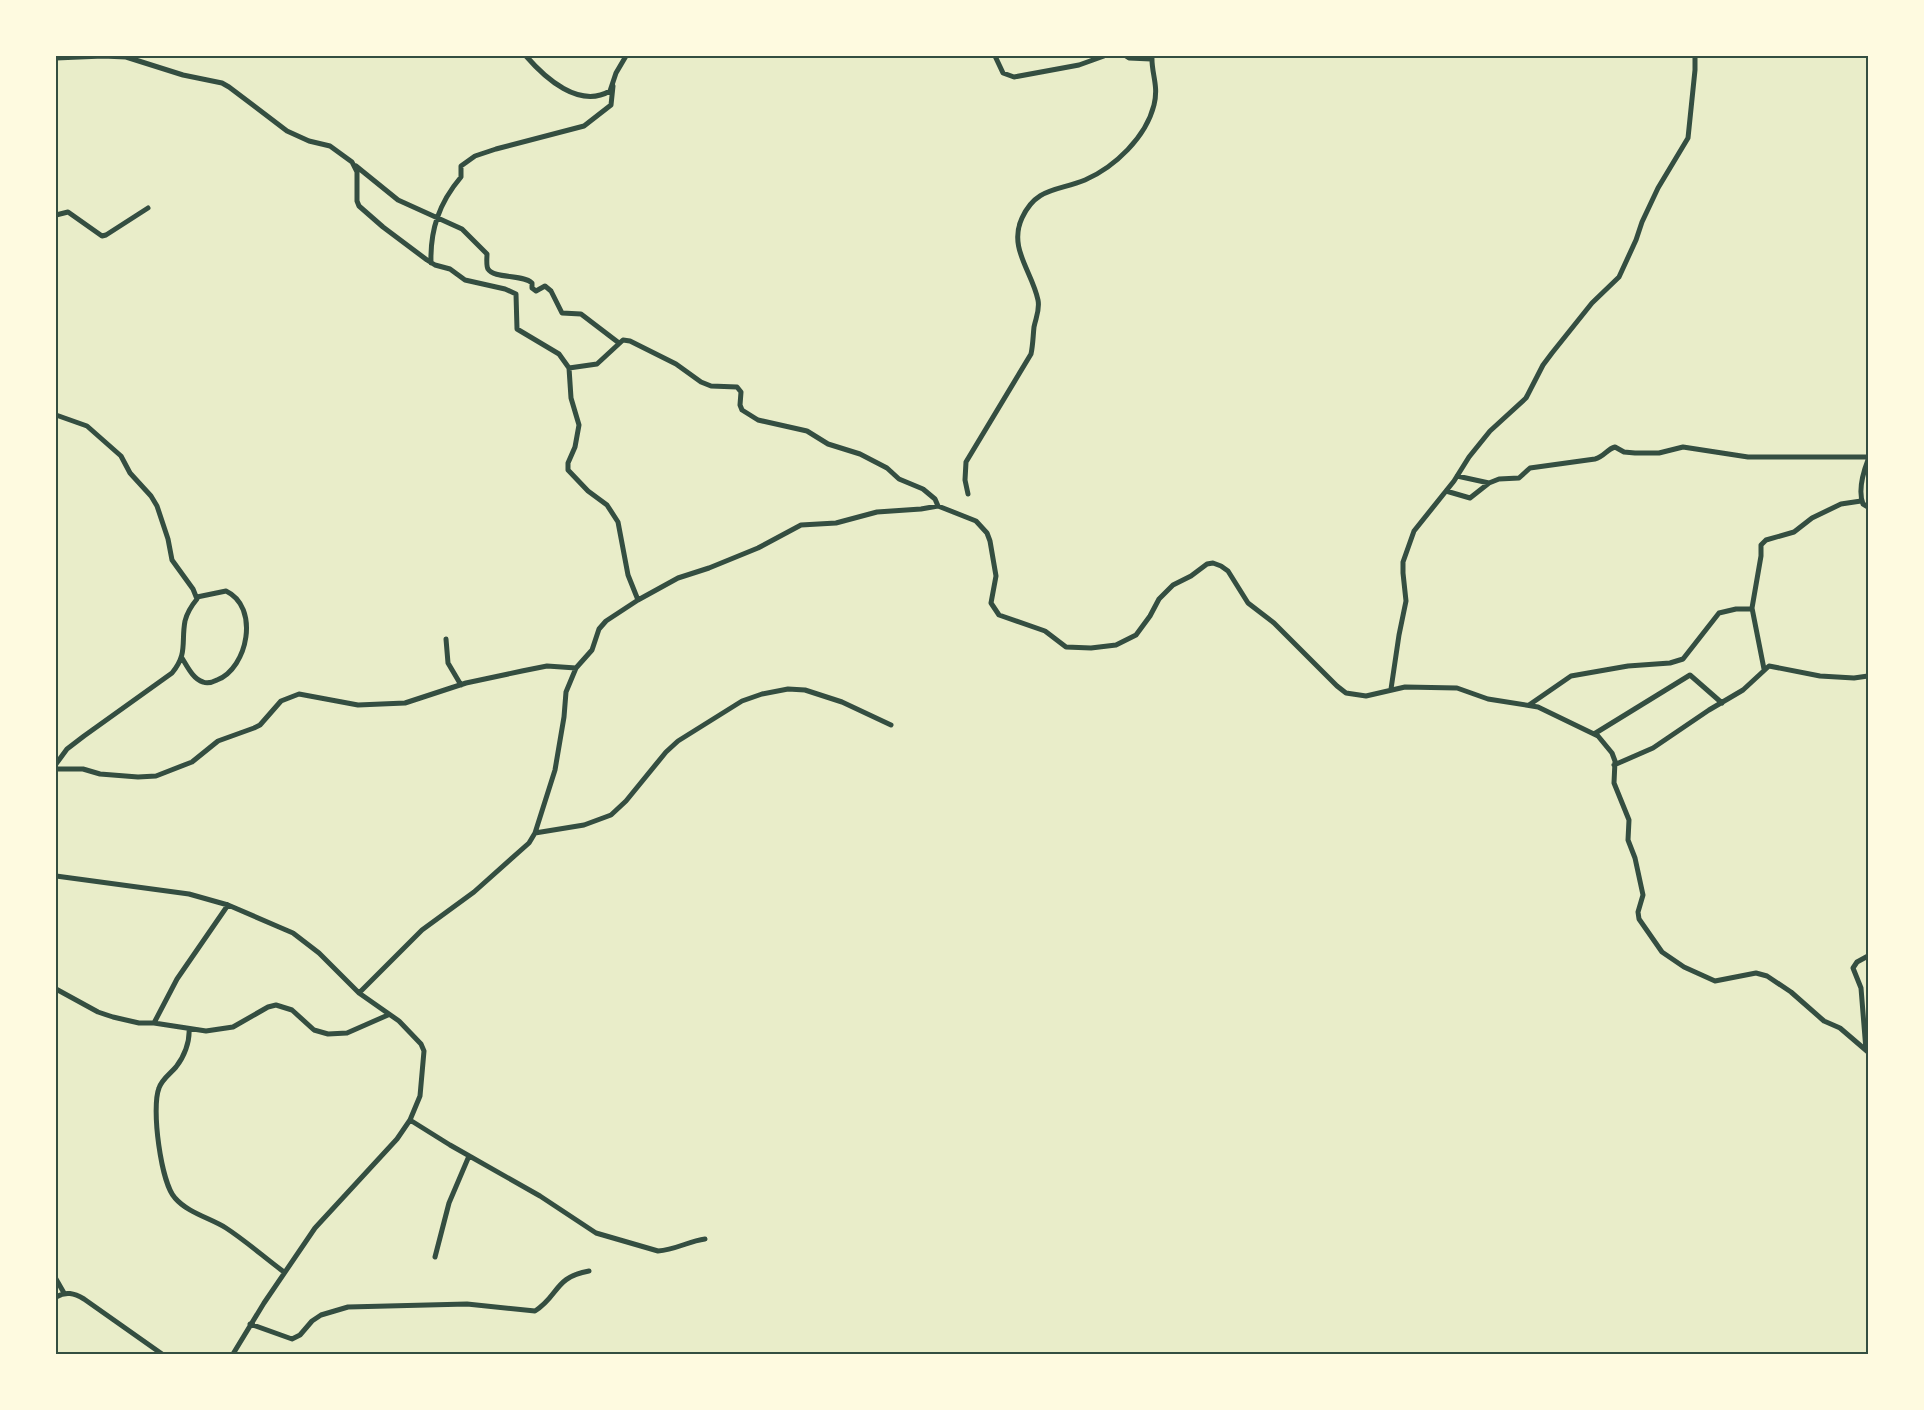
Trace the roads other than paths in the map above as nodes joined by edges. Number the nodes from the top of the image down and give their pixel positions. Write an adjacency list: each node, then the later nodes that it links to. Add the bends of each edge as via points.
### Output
1 (526, 56): 9 (street, via 555,83 577,95 597,96 608,93)
2 (626, 56): 9 (street)
3 (996, 56): 4 (street, via 1003,73 1014,77 1079,65)
4 (1104, 56)
5 (1126, 56): 7 (street)
6 (1695, 56): 19 (street, via 1688,138 1658,188 1619,277 1592,303 1552,353 1527,398 1490,431)
7 (1152, 57): 22 (street, via 1154,106 1142,131 1108,167 1044,192 1021,221 1018,252 1039,310 1033,345 966,462)
8 (56, 58): 10 (street, via 126,57 222,83 287,131 330,146)
9 (613, 86): 13 (street, via 612,103 586,125 496,149 465,162)
10 (355, 166): 13 (street, via 398,200); 14 (street, via 359,206)
11 (148, 208): 12 (street, via 102,236 68,212)
12 (56, 215)
13 (437, 218): 14 (street); 15 (street, via 468,233 487,254 490,270 526,279 537,291 545,286 562,312 581,314)
14 (431, 263): 16 (street, via 465,280 516,294 517,328 559,354)
15 (619, 343): 16 (street, via 597,364); 24 (street, via 623,340 638,345 676,364 700,382 737,387 742,410 758,420 807,431 828,444 860,453 899,479 923,489)
16 (569, 368): 27 (street, via 571,398 579,425 568,470 606,505 618,522 628,575)
17 (56, 416): 26 (street, via 87,426 121,456 157,506 172,560)
18 (1869, 458): 20 (street, via 1748,457 1683,447 1635,453 1615,447 1603,457 1530,468 1519,478); 23 (street)
19 (1457, 476): 20 (street); 21 (street)
20 (1489, 483): 21 (street, via 1470,498)
21 (1446, 491): 35 (street, via 1414,531 1406,552 1402,573 1406,601)
22 (968, 494)
23 (1861, 501): 25 (street); 28 (street, via 1841,504 1794,532 1762,542)
24 (938, 506): 27 (street, via 801,525 770,543 678,578); 35 (street, via 976,521 987,533 996,576 991,603 994,610 1045,631 1066,647 1091,648 1126,641 1136,635 1173,585 1213,563 1228,571 1248,603 1340,688 1366,696)
25 (1869, 507)
26 (197, 597): 30 (street, via 185,619); 30 (street, via 226,591 238,600 246,628 243,651 224,678 204,683)
27 (638, 600): 31 (street, via 606,621 592,650)
28 (1752, 609): 32 (street); 37 (street, via 1719,613 1683,658 1570,676)
29 (446, 639): 34 (street, via 448,663)
30 (182, 658): 40 (street, via 172,673 67,749)
31 (576, 668): 34 (street, via 547,666); 43 (street, via 566,692 556,763)
32 (1764, 669): 33 (street, via 1775,666 1820,676); 36 (street, via 1743,690)
33 (1869, 676)
34 (461, 685): 42 (street, via 405,703 358,705 299,694 274,706 260,725 218,741 186,765 151,777)
35 (1391, 689): 37 (street, via 1457,688 1488,699)
36 (1722, 703): 39 (street, via 1690,675); 41 (street, via 1653,748)
37 (1529, 705): 39 (street)
38 (891, 725): 43 (street, via 805,690 762,694 742,701 678,741 611,814 584,825)
39 (1594, 734): 41 (street, via 1612,753)
40 (56, 764)
41 (1614, 765): 52 (street, via 1614,783 1629,820 1628,840 1643,896 1639,919 1662,952 1715,981 1756,974 1767,976)
42 (56, 769)
43 (535, 833): 48 (street, via 529,843 474,892 412,939)
44 (56, 876): 45 (street, via 173,891)
45 (228, 905): 48 (street, via 293,933 324,957); 50 (street, via 182,972)
46 (1869, 956): 52 (street, via 1853,968 1861,988)
47 (56, 989): 50 (street, via 98,1012)
48 (359, 993): 49 (street)
49 (388, 1015): 51 (street, via 346,1033 328,1034 314,1030 292,1010 276,1005 222,1030); 53 (street, via 416,1038 424,1052 420,1096)
50 (154, 1023): 51 (street)
51 (189, 1029): 58 (street, via 186,1049 162,1081 156,1101 157,1131 169,1191 183,1205 227,1229)
52 (1868, 1051)
53 (410, 1120): 54 (street); 58 (street, via 390,1148 320,1223)
54 (469, 1156): 55 (street, via 605,1236 658,1251); 56 (street, via 449,1203)
55 (705, 1239)
56 (435, 1257)
57 (589, 1271): 62 (street, via 574,1274 563,1282 535,1311 467,1304 348,1307 321,1315 292,1339)
58 (284, 1272): 62 (street)
59 (56, 1279): 60 (street)
60 (64, 1293): 61 (street); 63 (street, via 84,1299)
61 (56, 1297)
62 (250, 1324): 64 (street)
63 (162, 1354)
64 (233, 1354)

